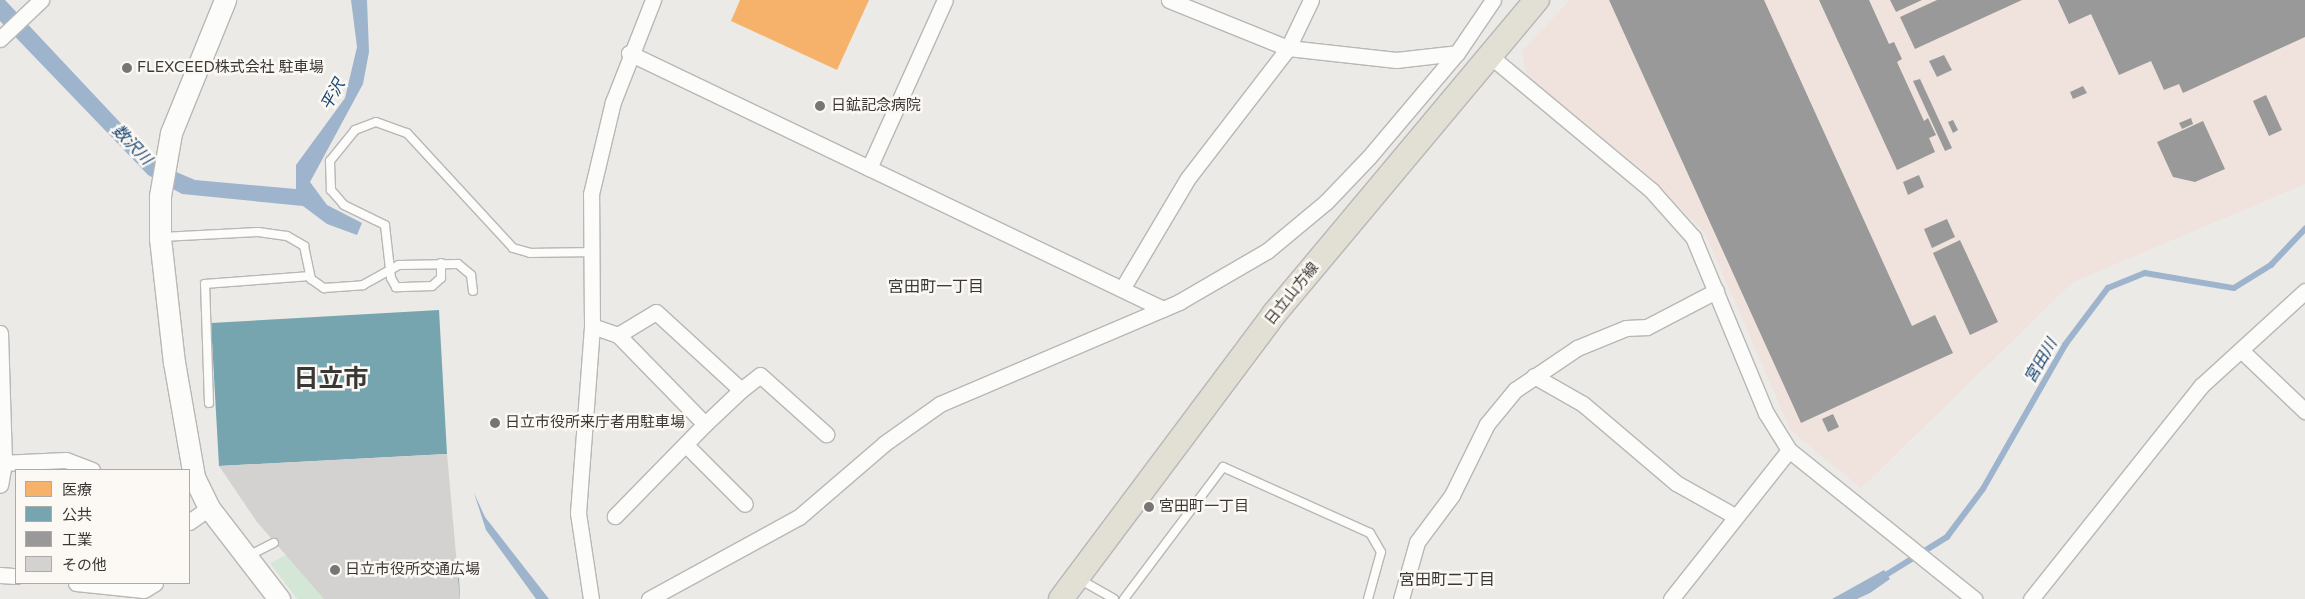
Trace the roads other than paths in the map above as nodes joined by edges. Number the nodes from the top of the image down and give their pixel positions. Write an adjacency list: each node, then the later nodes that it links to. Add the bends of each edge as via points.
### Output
1 (225, 0): 15 (street, via 182,99 164,159)
2 (945, 0): 14 (street)
3 (1169, 0): 10 (street)
4 (1311, 0): 10 (street)
5 (1493, 0): 12 (street)
6 (1537, 0): 13 (main road, 日立山方線)
7 (652, 1): 11 (street)
8 (36, 5): 9 (street)
9 (1, 39)
10 (1288, 48): 12 (street, via 1396,60); 20 (street, via 1188,178)
11 (629, 53): 14 (street); 16 (street, via 591,194)
12 (1456, 53): 24 (street, via 1326,202 1242,268)
13 (1489, 55): 22 (street, via 1652,191 1693,237); 50 (main road, 日立山方線, via 1274,314)
14 (869, 168): 20 (street)
15 (160, 238): 19 (lane, via 258,232 287,236 300,241 306,250); 42 (street, via 182,425 194,477)
16 (593, 252): 18 (lane, via 530,253 513,248 407,133 376,122 350,134 330,161 328,177 338,200 385,225); 25 (street)
17 (442, 263): 18 (lane); 18 (lane, via 441,278 428,288 396,287); 21 (lane, via 458,264 466,269)
18 (390, 268): 19 (lane, via 355,287 324,288)
19 (310, 276): 32 (lane, via 205,284)
20 (1122, 289): 24 (street)
21 (474, 291)
22 (1716, 291): 30 (street, via 1647,327 1626,328 1577,348); 37 (street, via 1766,413)
23 (2305, 291): 29 (street)
24 (1162, 309): 55 (street, via 940,404 885,443 799,517)
25 (592, 326): 27 (street); 54 (street, via 578,514)
26 (0, 333): 28 (street)
27 (618, 335): 31 (street, via 656,312); 34 (street)
28 (1, 351): 38 (street)
29 (2243, 352): 33 (street); 63 (street, via 2201,386)
30 (1534, 376): 43 (street, via 1582,404 1676,483); 60 (street, via 1515,390 1486,424 1452,495 1417,542)
31 (741, 390): 34 (street); 35 (street, via 760,374)
32 (209, 403)
33 (2305, 411)
34 (705, 424): 36 (street)
35 (826, 434)
36 (686, 445): 41 (street); 44 (street)
37 (1789, 450): 43 (street); 62 (street)
38 (2, 463): 39 (street, via 66,460); 40 (street)
39 (89, 469)
40 (0, 486)
41 (746, 504)
42 (209, 508): 45 (street); 47 (street)
43 (1733, 515): 61 (street)
44 (615, 516)
45 (190, 521)
46 (274, 543): 47 (lane)
47 (246, 557): 53 (street)
48 (0, 574): 49 (street)
49 (15, 576)
50 (1076, 578): 56 (main road, 日立山方線); 57 (lane)
51 (85, 584): 52 (street)
52 (148, 591)
53 (278, 599)
54 (591, 599)
55 (649, 599)
56 (1061, 599)
57 (1114, 599)
58 (1124, 599): 59 (lane, via 1223,467 1370,533 1381,552)
59 (1368, 599)
60 (1401, 599)
61 (1671, 599)
62 (1974, 599)
63 (2031, 599)

